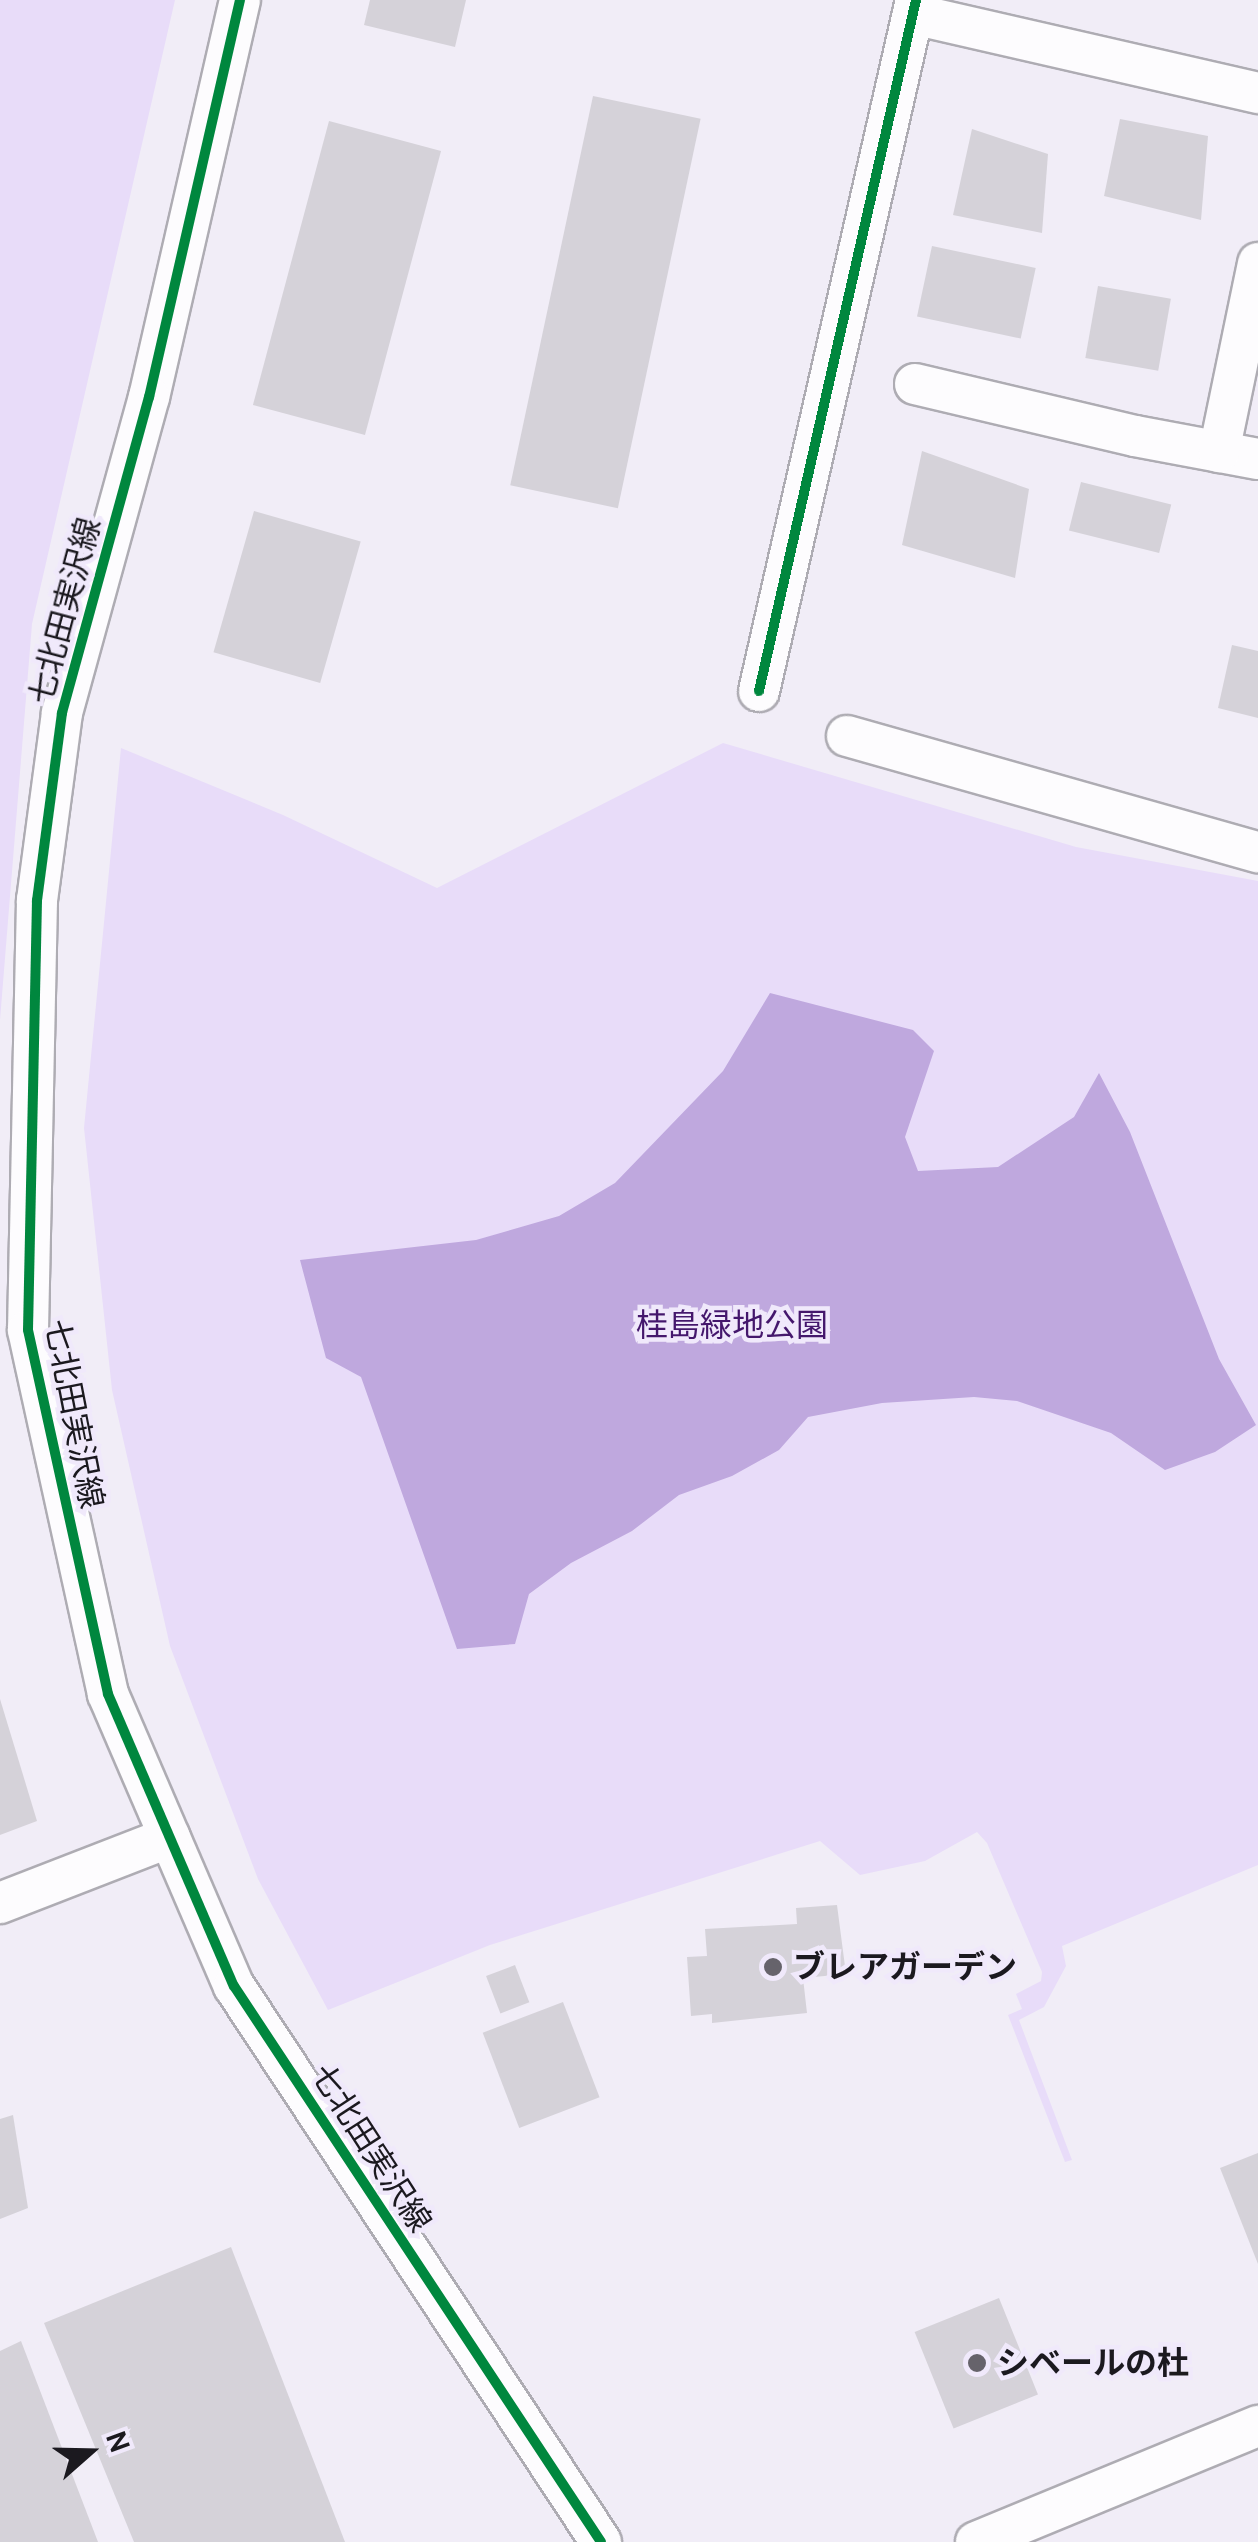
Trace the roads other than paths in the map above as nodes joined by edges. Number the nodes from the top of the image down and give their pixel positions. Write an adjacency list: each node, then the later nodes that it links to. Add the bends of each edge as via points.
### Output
1 (240, 0): 10 (street, 七北田実沢線, via 149,397 62,713 37,900 28,1330 108,1694)
2 (914, 7): 3 (street); 7 (street)
3 (1258, 93)
4 (1258, 263): 6 (street)
5 (915, 384): 6 (street)
6 (1238, 456)
7 (759, 691)
8 (847, 736): 9 (street)
9 (1258, 852)
10 (170, 1837): 11 (street); 13 (street, 七北田実沢線, via 234,1986)
11 (0, 1903)
12 (1258, 2426): 14 (street)
13 (601, 2542)
14 (976, 2542)

